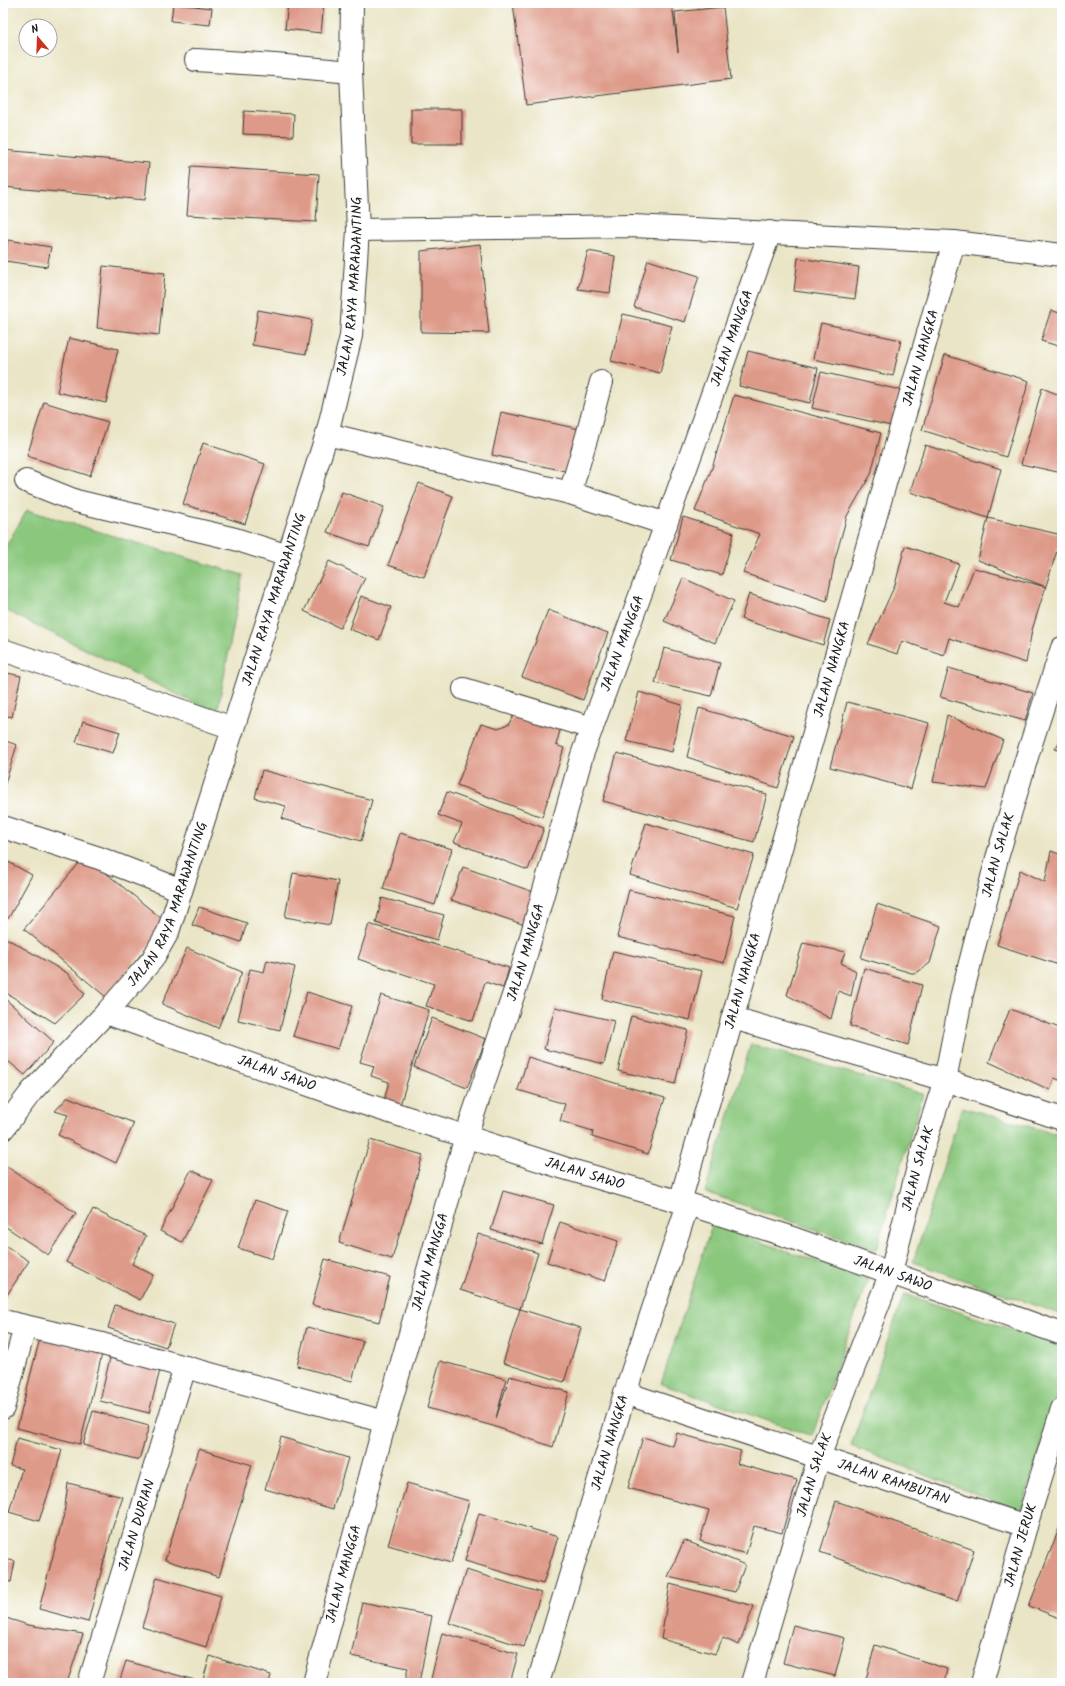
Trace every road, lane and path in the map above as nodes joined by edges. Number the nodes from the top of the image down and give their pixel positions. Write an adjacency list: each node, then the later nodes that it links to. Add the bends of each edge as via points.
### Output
1 (352, 3): 3 (street, JALAN RAYA MARAWANTING)
2 (196, 60): 3 (street, via 275,64)
3 (351, 72): 4 (street, JALAN RAYA MARAWANTING)
4 (358, 230): 5 (street, via 634,226); 9 (street, JALAN RAYA MARAWANTING, via 352,336)
5 (770, 232): 6 (street); 12 (street, JALAN MANGGA)
6 (954, 242): 7 (street); 22 (street, JALAN NANGKA)
7 (1062, 255)
8 (601, 382): 11 (street)
9 (327, 434): 11 (street); 13 (street, JALAN RAYA MARAWANTING)
10 (26, 481): 13 (street, via 76,501 235,539)
11 (570, 493): 12 (street)
12 (666, 524): 18 (street, JALAN MANGGA)
13 (288, 556): 17 (street, JALAN RAYA MARAWANTING)
14 (1062, 648): 23 (street, JALAN SALAK, via 998,858 962,994)
15 (3, 650): 17 (street)
16 (464, 688): 18 (street)
17 (233, 728): 20 (street, JALAN RAYA MARAWANTING)
18 (592, 728): 26 (street, JALAN MANGGA, via 573,785 522,969)
19 (3, 827): 20 (street, via 99,858)
20 (181, 890): 21 (street, JALAN RAYA MARAWANTING, via 162,945)
21 (106, 1014): 25 (street, JALAN RAYA MARAWANTING, via 32,1091); 26 (street, JALAN SAWO, via 340,1096)
22 (733, 1018): 23 (street); 27 (street, JALAN NANGKA)
23 (945, 1080): 24 (street); 28 (street, JALAN SALAK, via 923,1148)
24 (1062, 1119)
25 (3, 1129)
26 (466, 1136): 27 (street, JALAN SAWO); 36 (street, JALAN MANGGA)
27 (684, 1203): 28 (street, JALAN SAWO); 33 (street, JALAN NANGKA)
28 (891, 1272): 31 (street, JALAN SAWO); 37 (street, JALAN SALAK)
29 (3, 1321): 30 (street)
30 (25, 1327): 32 (street, via 102,1344); 34 (street)
31 (1062, 1334)
32 (185, 1367): 36 (street); 39 (street, JALAN DURIAN)
33 (625, 1393): 37 (street, JALAN RAMBUTAN); 41 (street, JALAN NANGKA)
34 (3, 1408)
35 (1062, 1409): 38 (street, JALAN JERUK)
36 (385, 1422): 40 (street, JALAN MANGGA)
37 (819, 1457): 38 (street, JALAN RAMBUTAN); 42 (street, JALAN SALAK)
38 (1026, 1526): 43 (street, JALAN JERUK)
39 (89, 1683)
40 (314, 1683)
41 (538, 1683)
42 (752, 1683)
43 (982, 1683)

